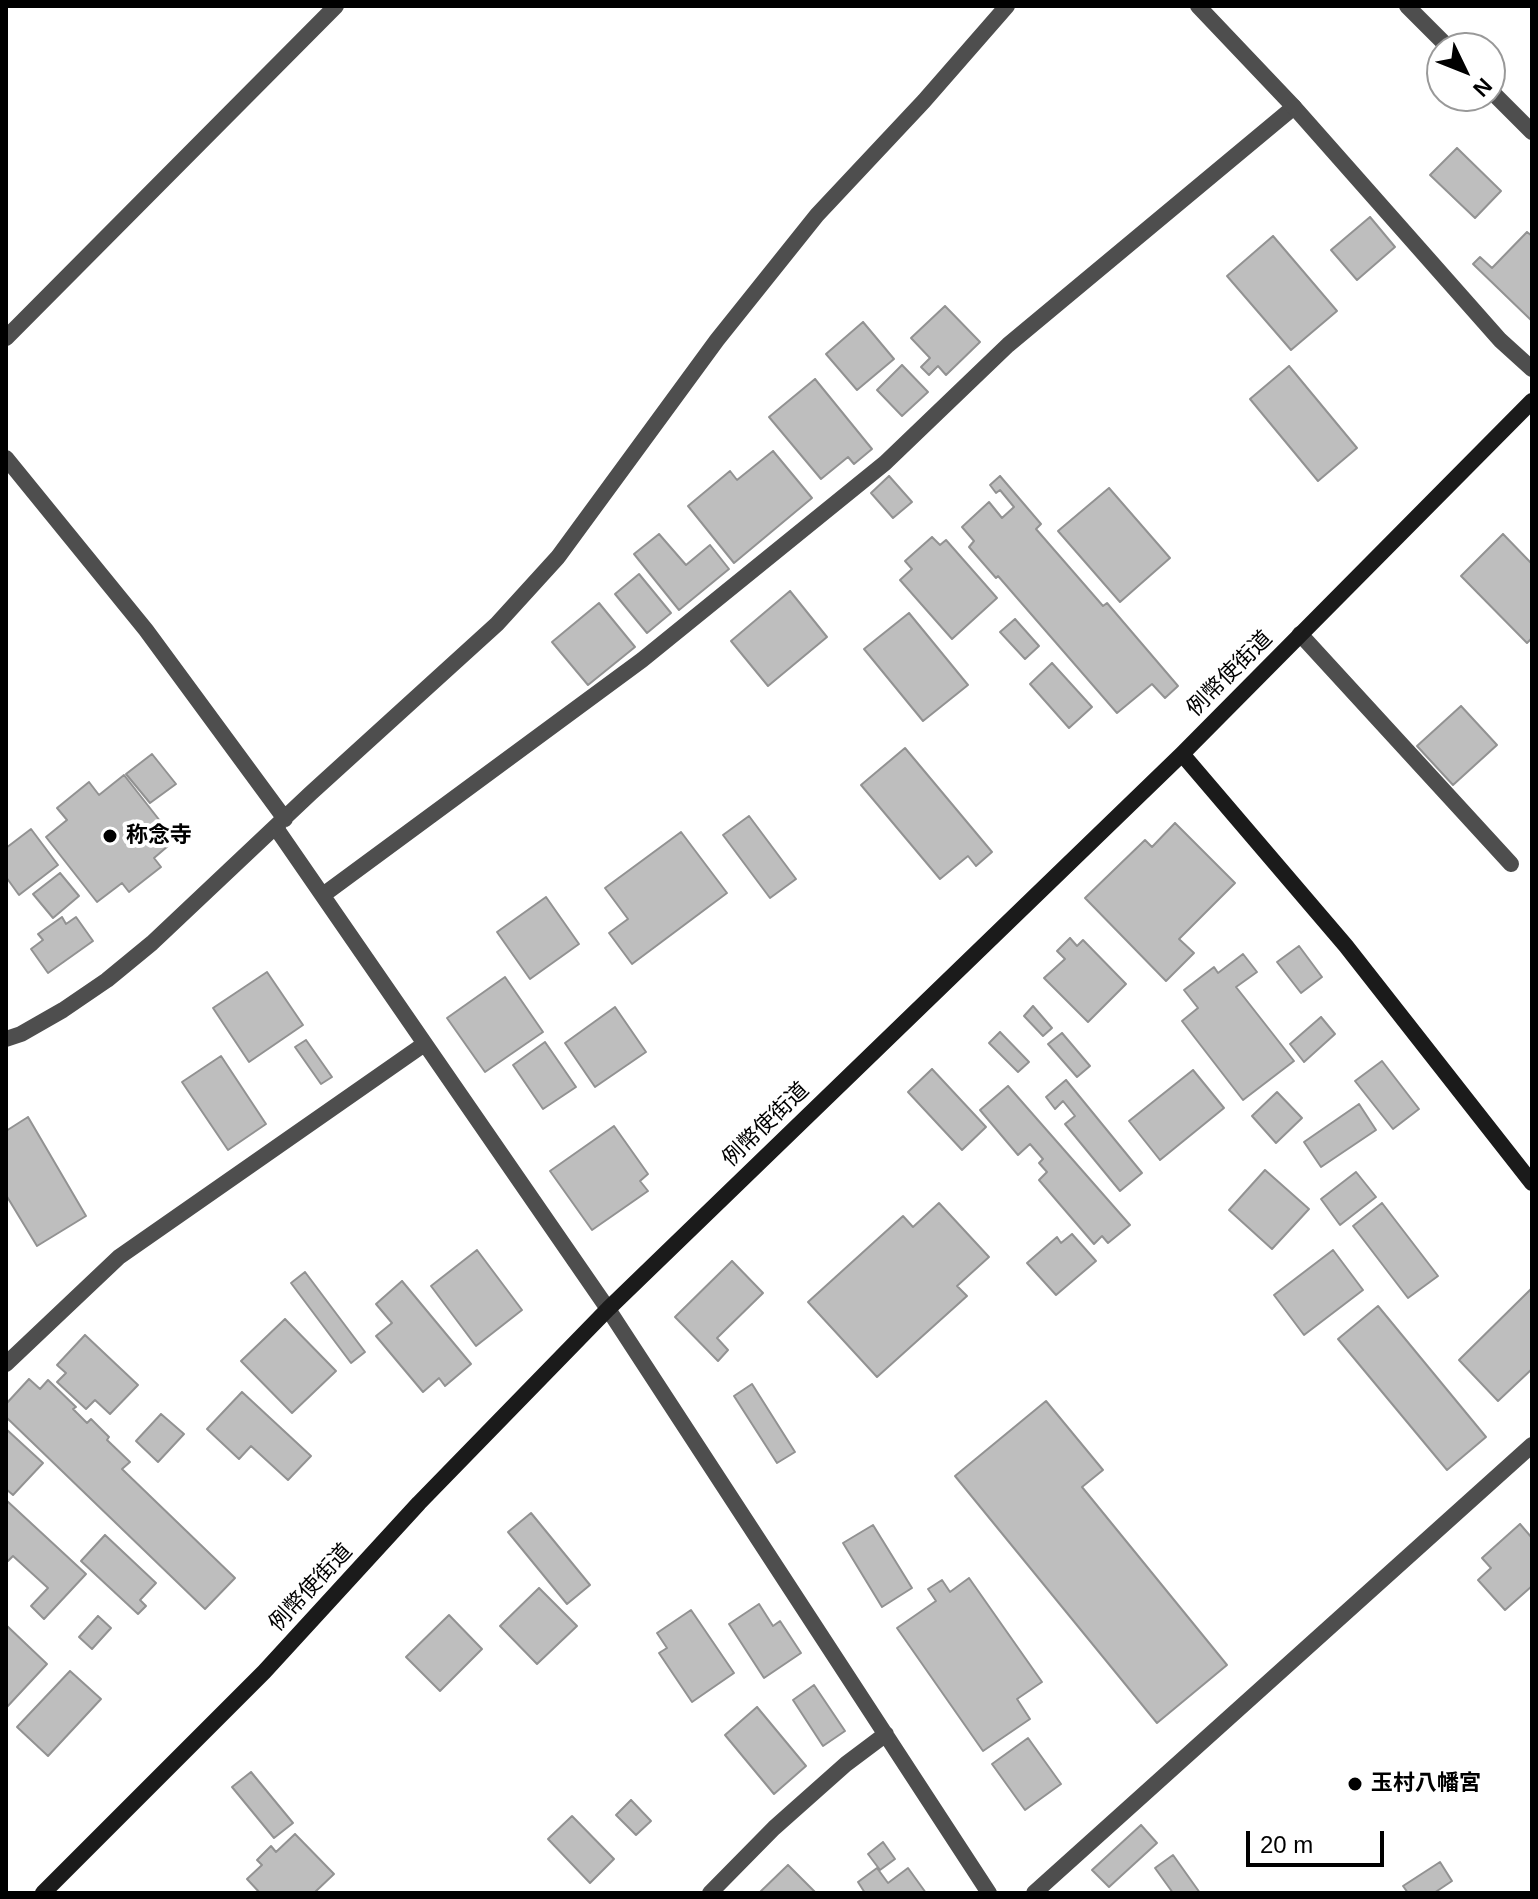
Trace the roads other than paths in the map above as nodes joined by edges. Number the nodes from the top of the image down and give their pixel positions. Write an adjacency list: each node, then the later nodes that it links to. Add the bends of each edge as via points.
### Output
1 (336, 6): 9 (street)
2 (1007, 6): 15 (street, via 761,282 558,557 497,624)
3 (1198, 6): 7 (street)
4 (1407, 6): 5 (street)
5 (1433, 32)
6 (1506, 106): 8 (street)
7 (1294, 107): 10 (street, via 1500,340); 17 (street, via 1008,345 885,463 642,660)
8 (1532, 132)
9 (6, 338)
10 (1532, 369)
11 (1531, 404): 13 (main road, 例幣使街道)
12 (6, 458): 15 (street, via 146,630)
13 (1300, 634): 14 (main road, 例幣使街道); 16 (street)
14 (1182, 754): 20 (main road, via 1346,946); 21 (main road, 例幣使街道)
15 (280, 823): 17 (street); 18 (street, via 107,980)
16 (1511, 864)
17 (323, 895): 19 (street)
18 (6, 1039)
19 (423, 1045): 21 (street); 22 (street, via 119,1257)
20 (1532, 1183)
21 (608, 1309): 24 (street); 25 (main road, 例幣使街道, via 264,1672)
22 (6, 1364)
23 (1532, 1445): 28 (street)
24 (886, 1734): 26 (street, via 774,1828); 27 (street)
25 (43, 1893)
26 (710, 1893)
27 (989, 1893)
28 (1034, 1893)

